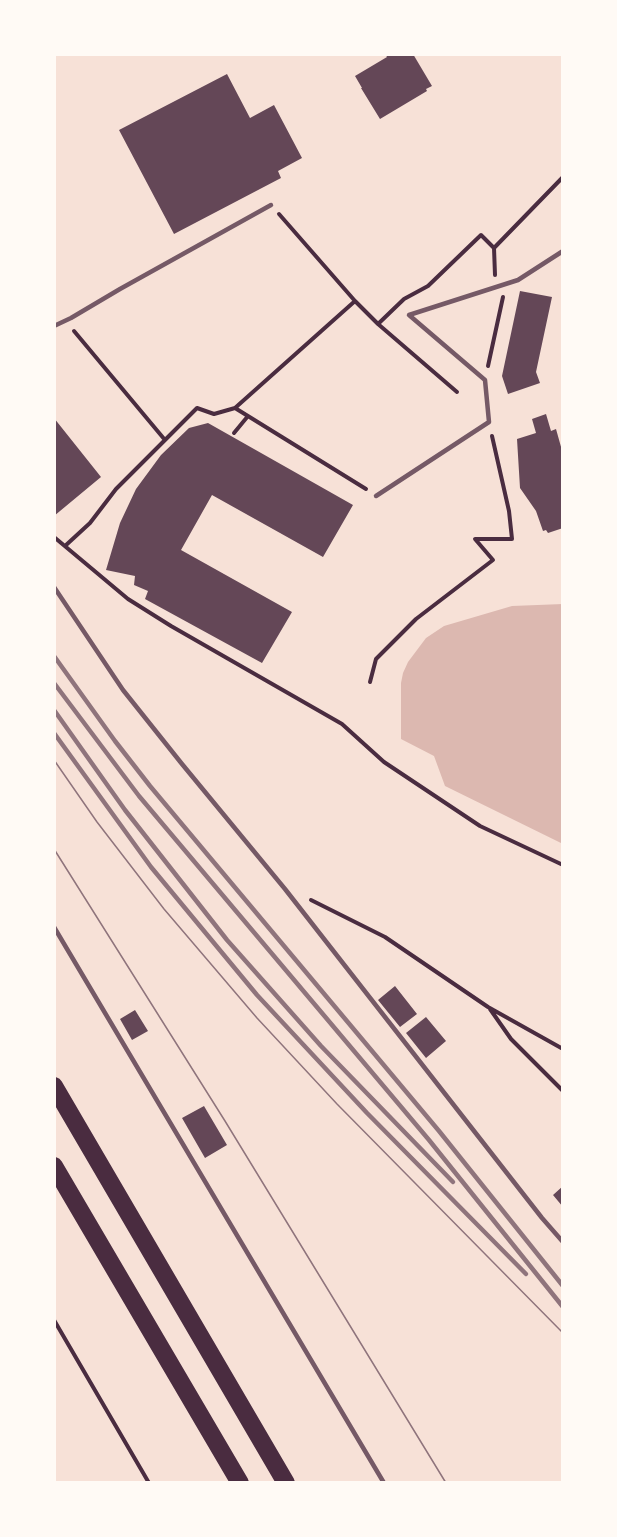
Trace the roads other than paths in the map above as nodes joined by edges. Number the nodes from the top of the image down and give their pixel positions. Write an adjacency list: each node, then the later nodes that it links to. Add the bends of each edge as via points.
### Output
1 (271, 205): 3 (lane)
2 (563, 251): 4 (lane, via 518,280 409,315 485,380 489,422)
3 (54, 326)
4 (376, 496)
5 (54, 587): 9 (lane, via 123,690)
6 (54, 927): 12 (lane)
7 (54, 1086): 11 (highway)
8 (54, 1166): 10 (highway)
9 (563, 1242)
10 (240, 1483)
11 (286, 1483)
12 (384, 1483)

